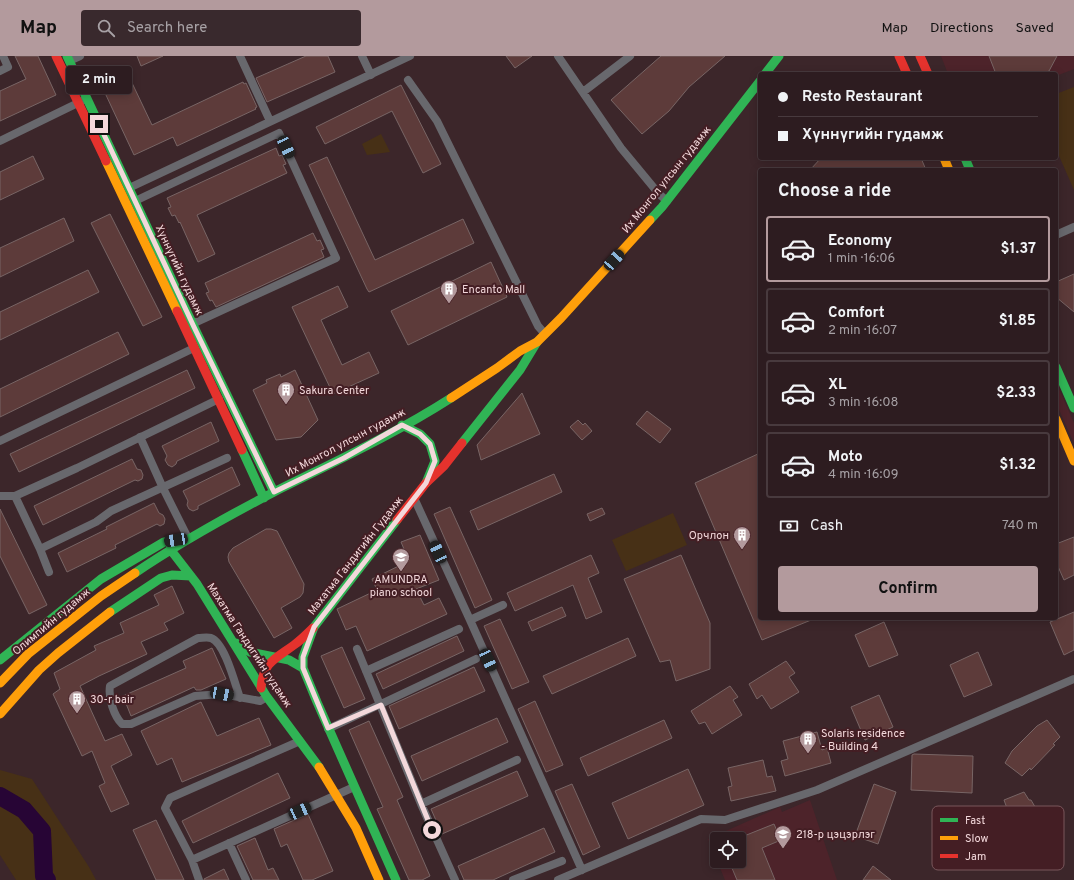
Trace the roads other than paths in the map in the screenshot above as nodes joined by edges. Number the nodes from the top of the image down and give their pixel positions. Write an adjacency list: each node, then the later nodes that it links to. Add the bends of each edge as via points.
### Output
1 (3, 56): 13 (street, via 8,67)
2 (56, 56): 22 (main road, Хүннүгийн гудамж)
3 (80, 56): 12 (street)
4 (240, 56): 23 (street)
5 (362, 56): 17 (street)
6 (410, 56): 17 (street)
7 (558, 56): 20 (street)
8 (630, 56): 20 (street)
9 (779, 56): 14 (main road)
10 (899, 56): 15 (main road)
11 (920, 56): 16 (main road)
12 (68, 59): 21 (main road, Хүннүгийн гудамж)
13 (0, 72)
14 (767, 72)
15 (906, 72)
16 (927, 72)
17 (371, 75): 23 (street)
18 (408, 80): 31 (street, via 437,121 538,326)
19 (758, 84): 27 (main road, Их Монгол улсын гудамж)
20 (583, 92): 27 (street, via 621,148)
21 (87, 99): 22 (street); 25 (main road, Хүннүгийн гудамж)
22 (78, 103): 24 (street); 33 (main road, Хүннүгийн гудамж)
23 (270, 122): 25 (street)
24 (0, 141)
25 (129, 188): 26 (main road, Хүннүгийн гудамж)
26 (135, 201): 30 (main road, Хүннүгийн гудамж); 30 (street, via 279,133 336,258)
27 (667, 201): 31 (main road, Их Монгол улсын гудамж)
28 (1074, 227): 29 (street)
29 (1058, 234)
30 (192, 324): 45 (main road, Хүннүгийн гудамж)
31 (545, 334): 32 (main road, Их Монгол улсын гудамж)
32 (537, 342): 38 (main road, Их Монгол улсын гудамж, via 454,397); 43 (main road, Их Монгол улсын гудамж, via 520,370 444,466)
33 (194, 348): 35 (main road, Хүннүгийн гудамж); 40 (street)
34 (1058, 372): 36 (main road)
35 (219, 399): 39 (street); 48 (main road, Хүннүгийн гудамж)
36 (1074, 408)
37 (1058, 424): 42 (main road)
38 (402, 425): 43 (main road, via 420,434 430,444 435,461); 45 (main road, Их Монгол улсын гудамж, via 344,458)
39 (140, 437): 44 (street); 47 (street)
40 (0, 441)
41 (227, 458): 44 (street)
42 (1074, 461)
43 (426, 483): 49 (main road, Махатма Гандигийн Гудамж)
44 (163, 488): 50 (street); 51 (street, via 111,511 96,522)
45 (274, 492): 48 (main road, Их Монгол улсын гудамж)
46 (0, 496): 47 (street)
47 (15, 496): 51 (street)
48 (264, 498): 50 (main road, Их Монгол улсын гудамж)
49 (414, 498): 57 (street); 58 (main road, Махатма Гандигийн Гудамж)
50 (188, 538): 52 (main road, Их Монгол улсын гудамж); 64 (main road, via 164,542 101,579)
51 (40, 549): 53 (street)
52 (170, 549): 54 (main road, Махатма Гандигийн гудамж); 55 (main road, Их Монгол улсын гудамж)
53 (49, 572)
54 (191, 576): 60 (main road, Махатма Гандигийн гудамж); 73 (main road, via 172,575 161,578 110,612 39,670)
55 (101, 596): 68 (main road, Олимпийн гудамж, via 28,654)
56 (503, 605): 57 (street)
57 (470, 620): 83 (street)
58 (314, 627): 62 (main road, via 295,644); 65 (main road, Махатма Гандигийн Гудамж, via 303,657)
59 (459, 629): 66 (street)
60 (232, 640): 62 (main road, via 250,652); 69 (main road, Махатма Гандигийн гудамж)
61 (357, 649): 66 (street)
62 (274, 657): 65 (main road, via 289,660); 69 (main road, via 266,666 261,678)
63 (476, 659): 72 (street)
64 (0, 660)
65 (303, 668): 74 (main road)
66 (366, 670): 72 (street)
67 (1074, 679): 83 (street, via 817,790 725,820 701,819)
68 (0, 683)
69 (262, 688): 70 (main road, Махатма Гандигийн гудамж)
70 (267, 697): 71 (street, via 260,701); 75 (main road, Махатма Гандигийн гудамж)
71 (240, 698): 71 (street, via 226,656 217,642 210,638 198,638 110,686 109,692 117,719 122,724 130,724 195,696 222,694)
72 (381, 705): 74 (street); 79 (street)
73 (0, 714)
74 (328, 728): 77 (main road)
75 (300, 741): 78 (main road, Махатма Гандигийн гудамж); 81 (street, via 170,798 165,808)
76 (517, 760): 79 (street)
77 (354, 787): 78 (street); 88 (main road)
78 (336, 794): 80 (street); 87 (main road, Махатма Гандигийн гудамж, via 356,828)
79 (421, 804): 89 (street)
80 (229, 843): 81 (street); 86 (street)
81 (192, 860): 85 (street)
82 (562, 861): 90 (street)
83 (582, 870): 84 (street)
84 (563, 879)
85 (199, 880)
86 (246, 880)
87 (379, 880)
88 (396, 880)
89 (455, 880)
90 (514, 880)

